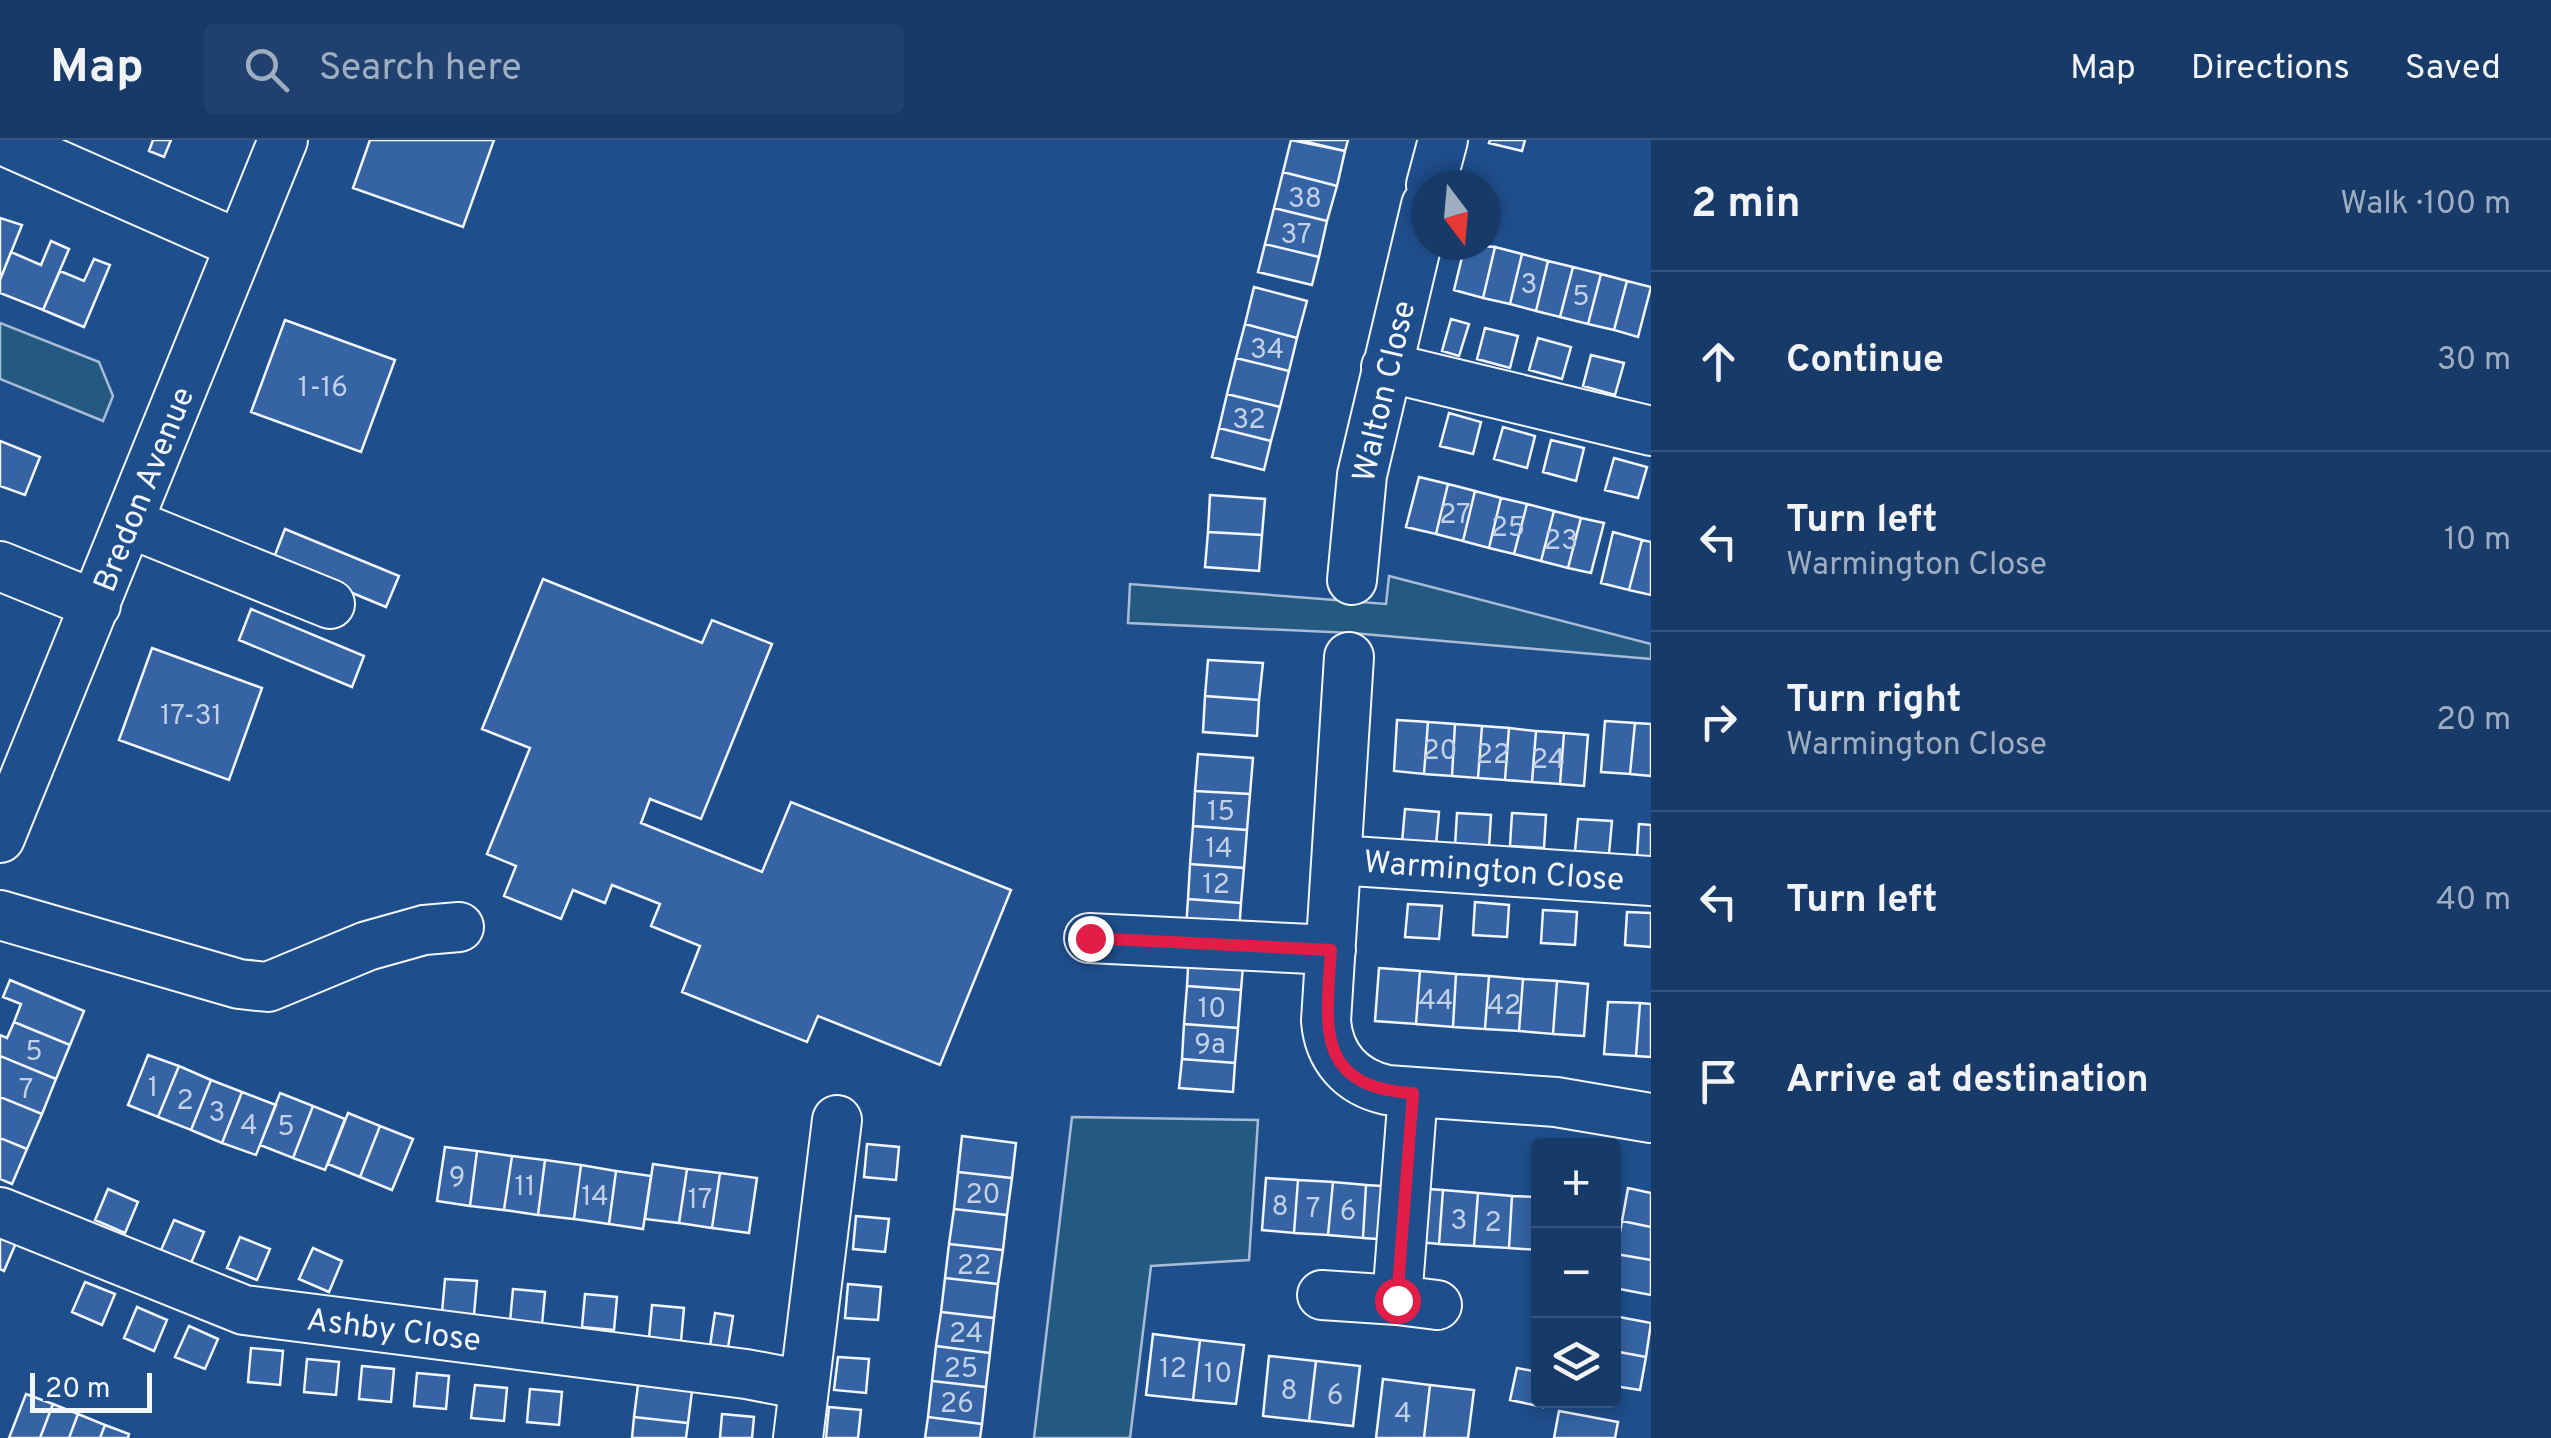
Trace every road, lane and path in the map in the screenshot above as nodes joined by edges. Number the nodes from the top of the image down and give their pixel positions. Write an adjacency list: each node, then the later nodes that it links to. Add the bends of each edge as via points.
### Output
1 (2, 140): 5 (street)
2 (283, 140): 5 (street, Bredon Avenue)
3 (1442, 140): 4 (street)
4 (1435, 170)
5 (240, 245): 9 (street, Bredon Avenue)
6 (1413, 260): 7 (street, Walton Close)
7 (1386, 368): 8 (street); 11 (street, Walton Close, via 1362,474)
8 (1651, 430)
9 (129, 523): 12 (street); 13 (street, Bredon Avenue)
10 (0, 566): 13 (street)
11 (1352, 580)
12 (330, 604)
13 (96, 605): 15 (street, Bredon Avenue)
14 (1349, 657): 16 (street, Warmington Close)
15 (0, 838)
16 (1337, 860): 17 (street, Warmington Close); 21 (street, Warmington Close)
17 (1651, 881)
18 (0, 915): 19 (street, via 268,987 367,946)
19 (459, 927)
20 (1090, 938): 21 (street)
21 (1331, 950): 22 (street, Warmington Close, via 1326,1021 1338,1060 1374,1087)
22 (1413, 1093): 23 (street, Warmington Close, via 1556,1102); 26 (street, via 1417,1302)
23 (1651, 1118)
24 (837, 1120): 27 (street)
25 (0, 1212): 27 (street, Ashby Close, via 244,1310)
26 (1322, 1295)
27 (804, 1385): 28 (street)
28 (798, 1438)

